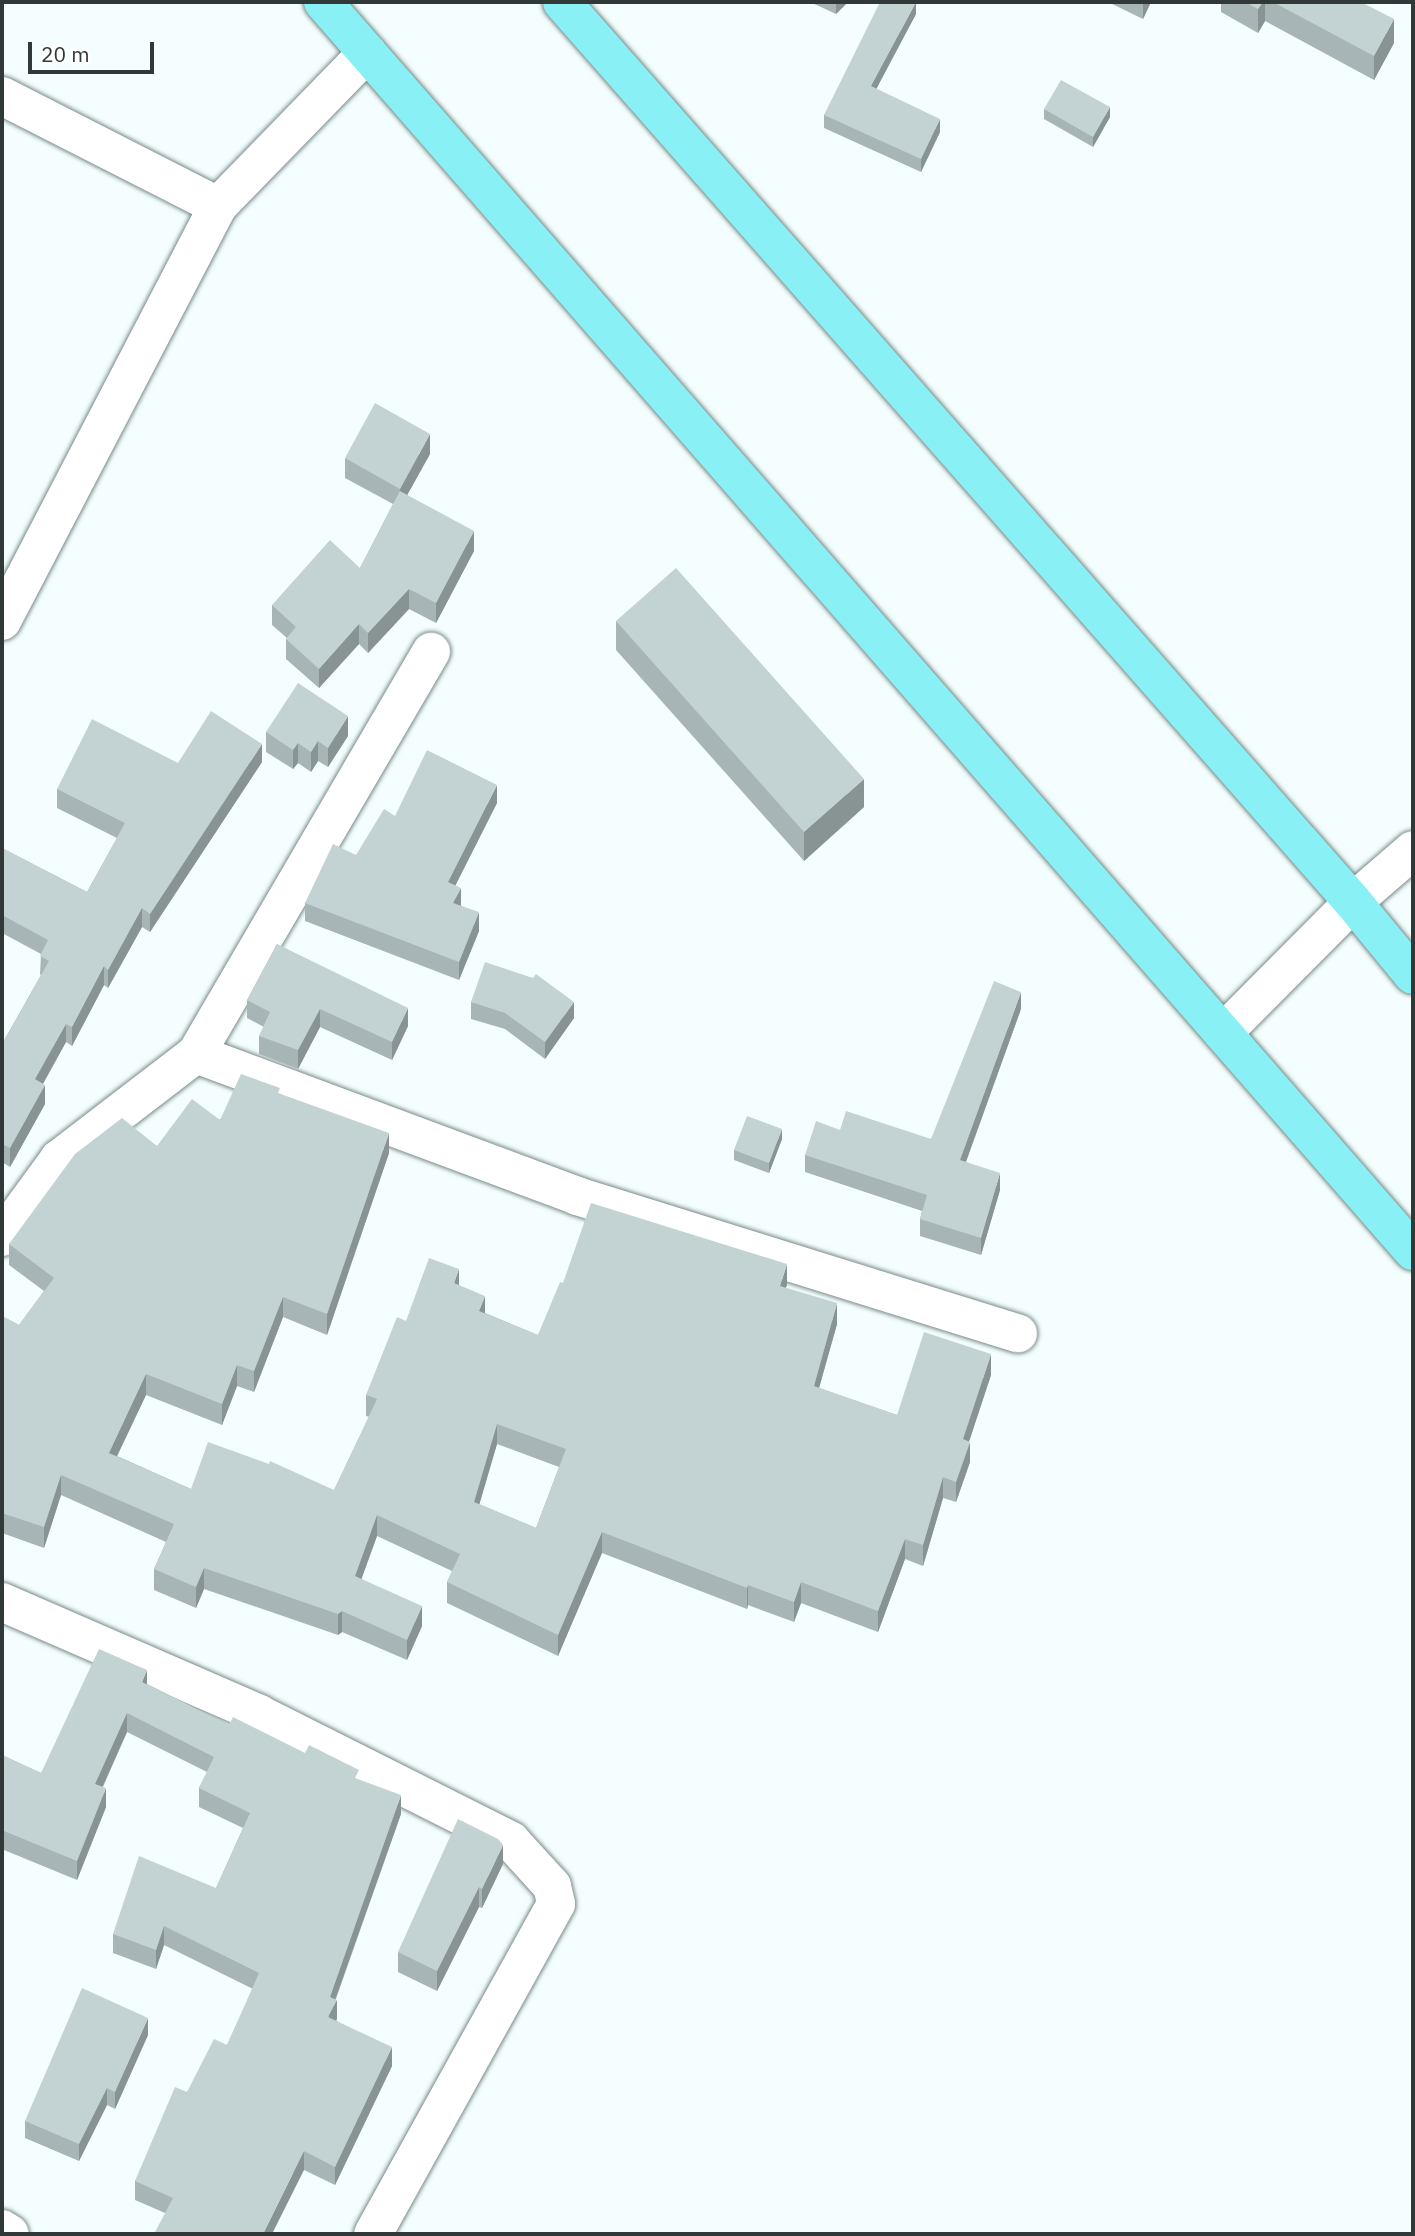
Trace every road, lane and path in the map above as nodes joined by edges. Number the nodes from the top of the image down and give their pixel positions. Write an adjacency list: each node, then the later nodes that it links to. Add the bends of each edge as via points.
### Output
1 (323, 2): 3 (main road)
2 (562, 2): 9 (main road)
3 (367, 53): 5 (street); 11 (main road)
4 (2, 96): 5 (street)
5 (218, 206): 6 (street)
6 (2, 621)
7 (431, 652): 12 (street)
8 (1413, 849): 9 (street)
9 (1353, 902): 10 (main road); 11 (street)
10 (1413, 975)
11 (1223, 1033): 14 (main road)
12 (196, 1054): 13 (street, via 59,1159); 15 (street, via 577,1196)
13 (2, 1237)
14 (1413, 1251)
15 (1018, 1333)
16 (2, 1602): 19 (street, via 259,1714 511,1841 552,1886 556,1905)
17 (2, 2230): 18 (street)
18 (10, 2234)
19 (373, 2234)

